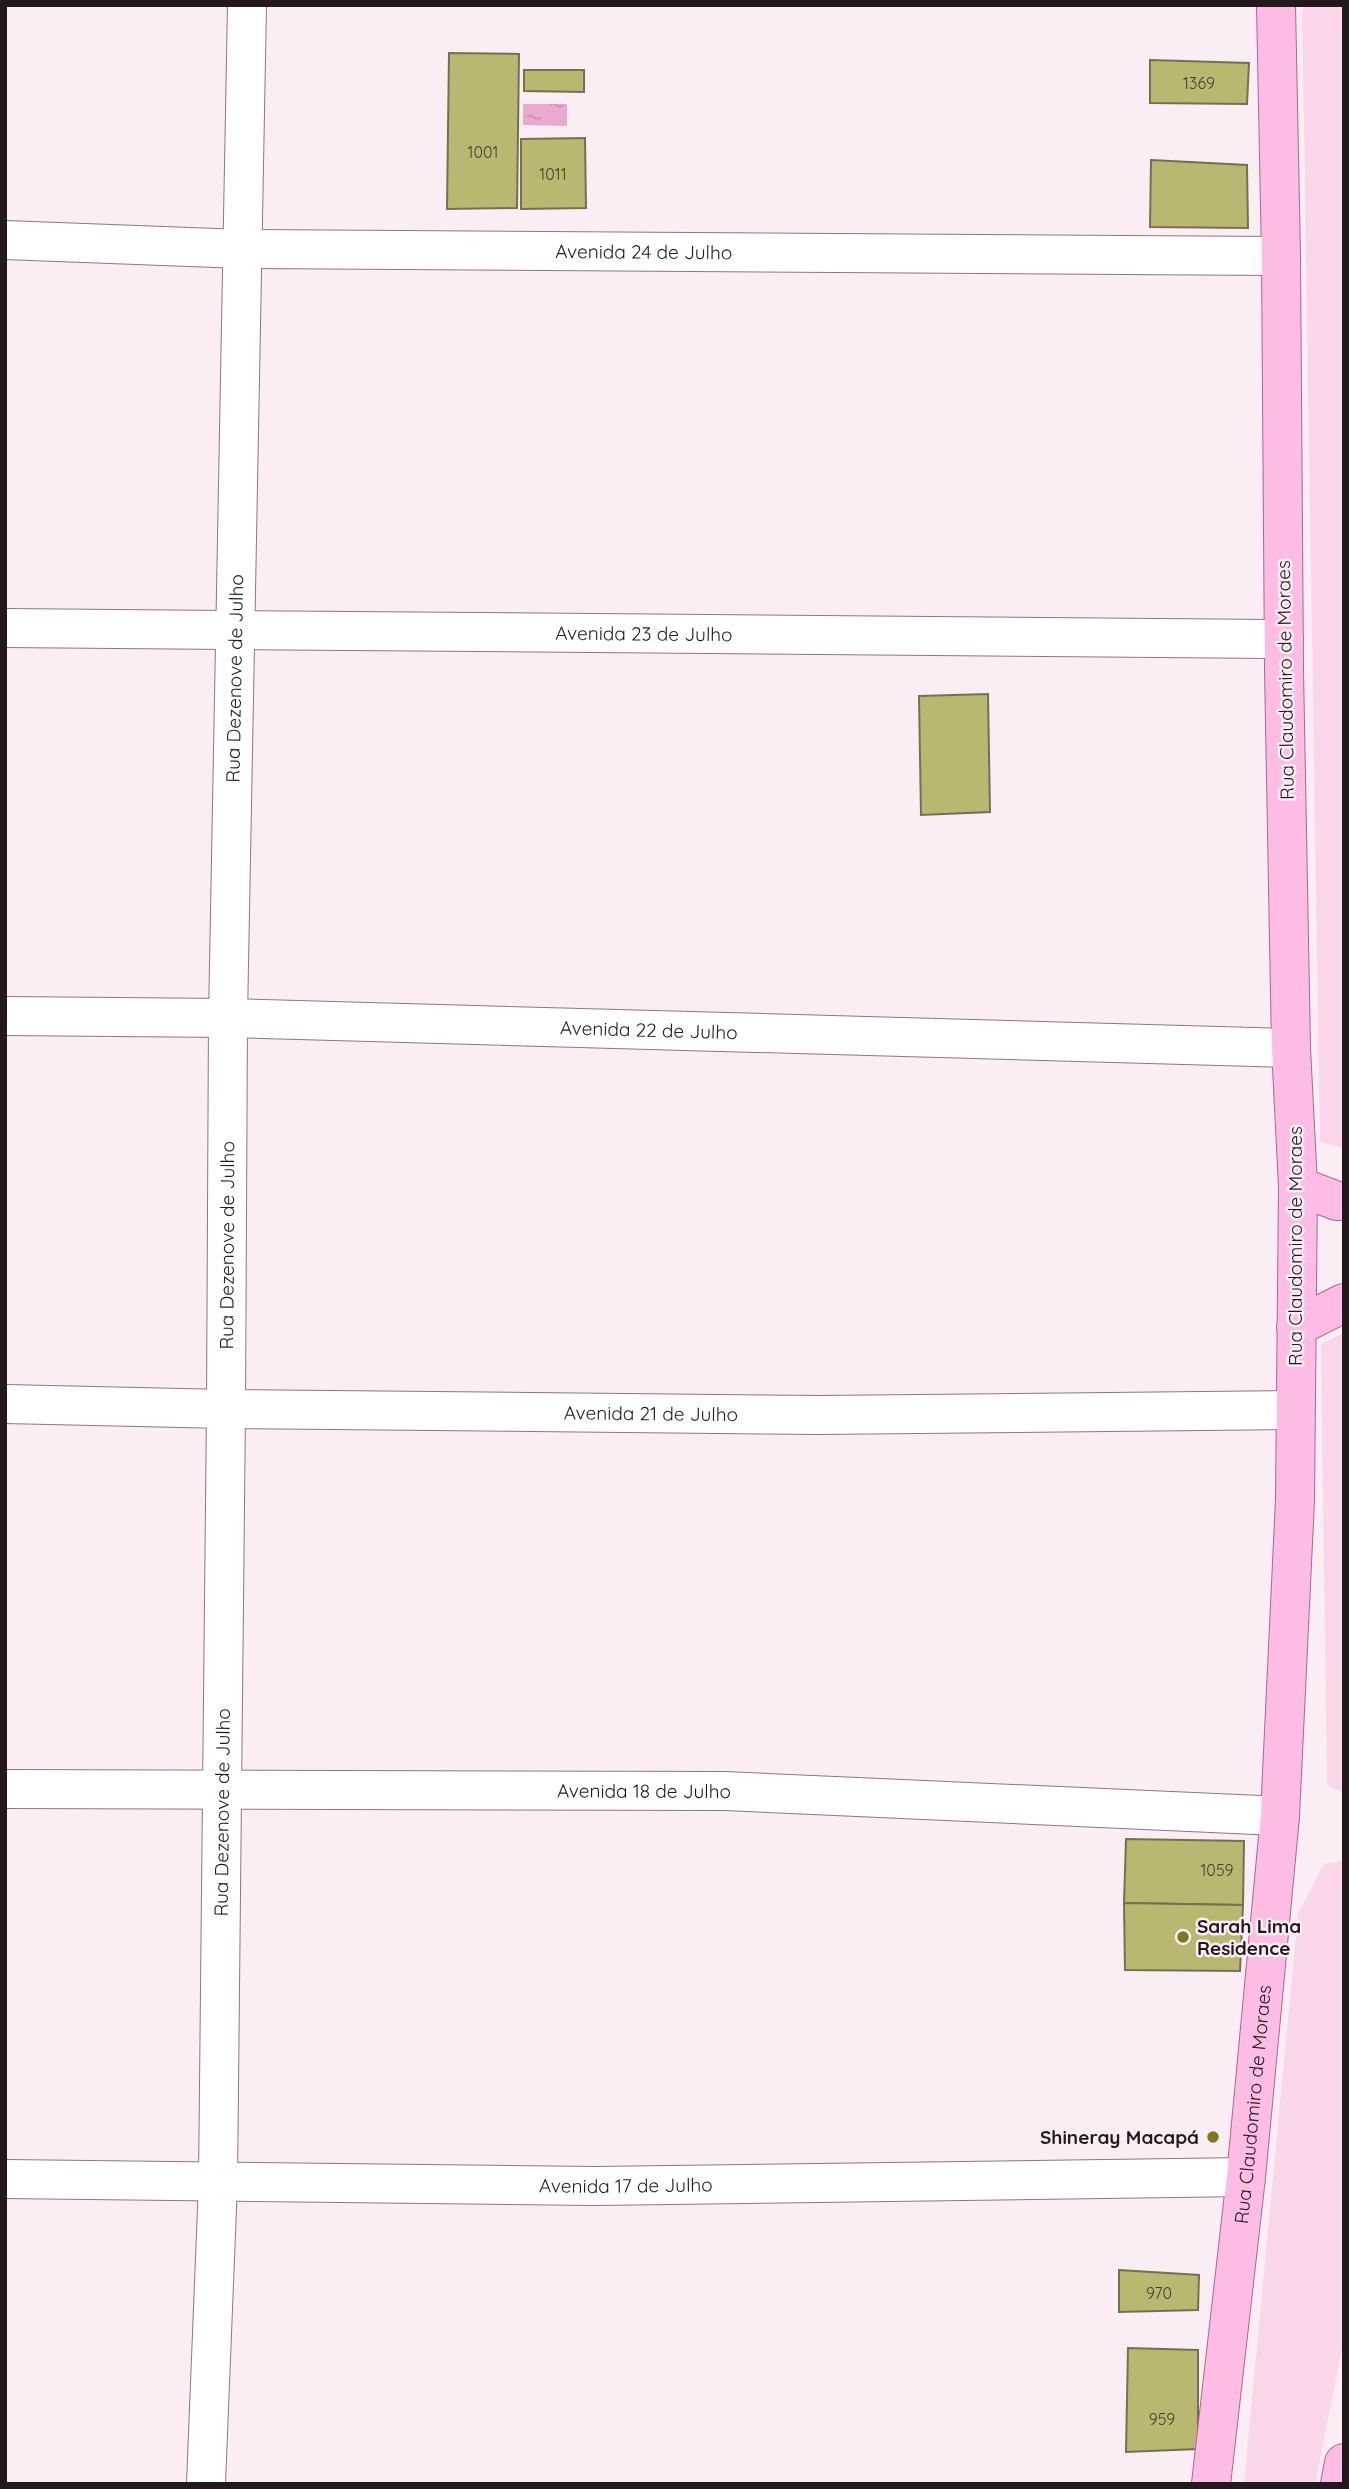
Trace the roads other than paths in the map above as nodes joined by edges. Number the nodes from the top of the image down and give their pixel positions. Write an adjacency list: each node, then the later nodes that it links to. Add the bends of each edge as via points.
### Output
1 (247, 5): 4 (street, Rua Dezenove de Julho)
2 (1276, 5): 5 (main road, Rua Claudomiro de Moraes)
3 (5, 240): 4 (street, Avenida 24 de Julho)
4 (242, 249): 5 (street, Avenida 24 de Julho); 7 (street, Rua Dezenove de Julho)
5 (1281, 256): 8 (main road, Rua Claudomiro de Moraes)
6 (5, 628): 7 (street, Avenida 23 de Julho)
7 (236, 632): 8 (street, Avenida 23 de Julho); 10 (street, Rua Dezenove de Julho)
8 (1284, 639): 11 (main road, Rua Claudomiro de Moraes)
9 (5, 1016): 10 (street, Avenida 22 de Julho)
10 (228, 1018): 11 (street, Avenida 22 de Julho); 17 (street, Rua Dezenove de Julho)
11 (1291, 1048): 12 (main road, Rua Claudomiro de Moraes)
12 (1298, 1185): 13 (main road); 15 (main road, Rua Claudomiro de Moraes)
13 (1344, 1201)
14 (1344, 1303): 15 (main road)
15 (1296, 1327): 18 (main road, Rua Claudomiro de Moraes)
16 (5, 1404): 17 (street, Avenida 21 de Julho)
17 (226, 1409): 18 (street, Avenida 21 de Julho, via 820,1415); 20 (street, Rua Dezenove de Julho)
18 (1295, 1410): 21 (main road, Rua Claudomiro de Moraes)
19 (5, 1789): 20 (street, Avenida 18 de Julho)
20 (223, 1789): 21 (street, Avenida 18 de Julho, via 724,1791); 24 (street, Rua Dezenove de Julho)
21 (1280, 1816): 22 (main road, Rua Claudomiro de Moraes)
22 (1246, 2177): 24 (street, Avenida 17 de Julho, via 595,2186); 27 (main road, Rua Claudomiro de Moraes)
23 (5, 2179): 24 (street, Avenida 17 de Julho)
24 (218, 2183): 26 (street, Rua Dezenove de Julho)
25 (1344, 2463): 28 (main road)
26 (206, 2484)
27 (1211, 2484)
28 (1340, 2484)

